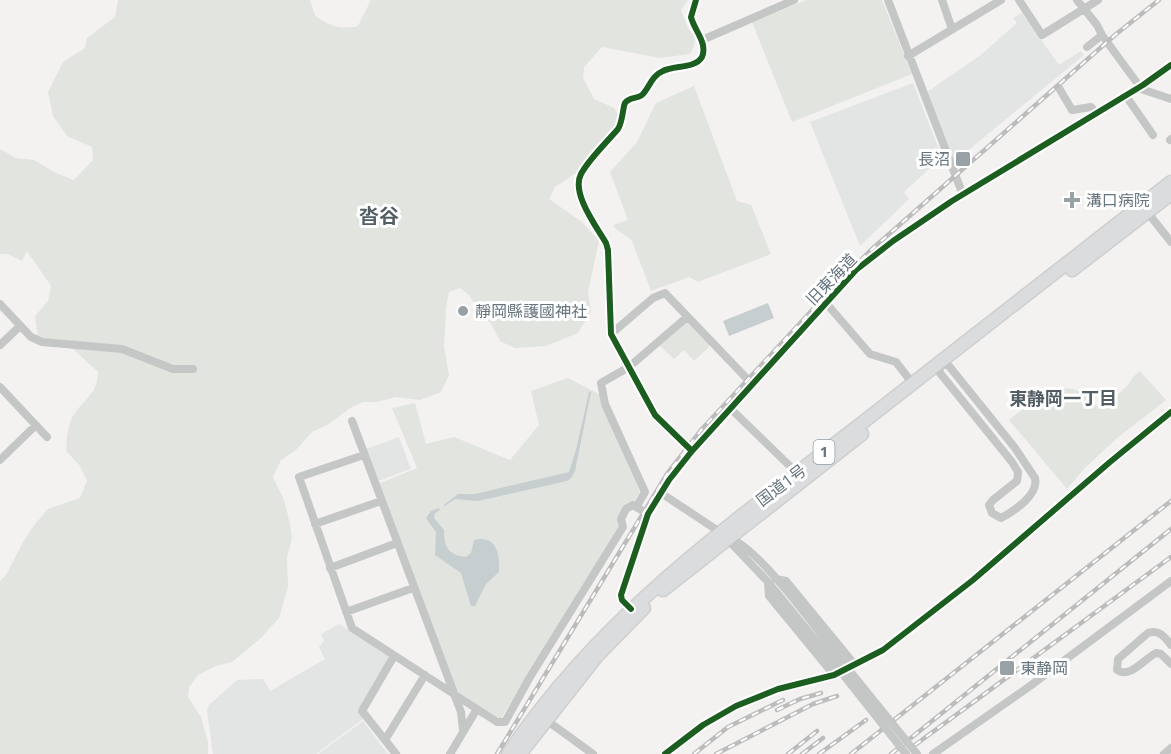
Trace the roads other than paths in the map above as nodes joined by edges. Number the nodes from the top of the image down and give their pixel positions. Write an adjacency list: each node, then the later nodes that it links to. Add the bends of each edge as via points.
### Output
1 (696, 0): 12 (street, via 690,17)
2 (794, 0): 12 (street)
3 (888, 0): 14 (street)
4 (942, 0): 10 (street)
5 (1001, 0): 10 (street)
6 (1019, 0): 9 (street, via 1042,35)
7 (1077, 0): 9 (street)
8 (1098, 0): 9 (street)
9 (1084, 9): 11 (street)
10 (952, 29): 14 (street)
11 (1102, 35): 13 (street); 17 (street)
12 (702, 40): 31 (street, via 704,50 699,60 661,72 642,94 626,101 618,129 580,174 581,198 608,250)
13 (1087, 47)
14 (908, 56): 24 (street)
15 (1171, 65): 17 (street, 旧東海道)
16 (1059, 88): 20 (street, via 1072,110 1091,107)
17 (1139, 88): 18 (street, 旧東海道); 19 (street)
18 (1126, 96): 20 (street, 旧東海道); 21 (street)
19 (1171, 99)
20 (1097, 114): 24 (street, 旧東海道)
21 (1153, 135)
22 (1171, 182): 25 (highway, 国道1号 / 1)
23 (1171, 194): 25 (highway, 国道1号 / 1)
24 (963, 195): 27 (street, 旧東海道, via 876,253)
25 (1144, 209): 26 (street); 34 (highway, 国道1号 / 1)
26 (1171, 242)
27 (826, 303): 36 (street, 旧東海道); 37 (street, via 870,354 896,362)
28 (0, 304): 30 (street)
29 (687, 317): 31 (street, via 666,293 653,298); 33 (street); 36 (street)
30 (20, 326): 32 (street); 35 (street, via 42,342 122,349 173,369)
31 (611, 334): 33 (street)
32 (0, 345)
33 (629, 367): 44 (street, via 655,415); 52 (street, via 601,383 605,404 645,492)
34 (942, 368): 37 (highway, 国道1号 / 1); 48 (street, via 1012,462); 49 (street, via 1015,448); 55 (highway, 国道1号 / 1)
35 (192, 369)
36 (752, 384): 39 (street, 旧東海道)
37 (913, 384): 47 (highway, 国道1号 / 1)
38 (0, 387): 42 (street)
39 (730, 408): 44 (street, 旧東海道); 47 (street)
40 (1171, 412): 67 (street, via 938,609 883,650)
41 (352, 421): 45 (street)
42 (36, 425): 43 (street); 46 (street)
43 (47, 437)
44 (692, 451): 50 (street, 旧東海道)
45 (364, 455): 51 (street); 54 (street, via 299,477)
46 (0, 460)
47 (797, 473): 55 (highway, 国道1号 / 1)
48 (1018, 476): 49 (street); 49 (street, via 989,505 996,517 1006,515 1034,492)
49 (1035, 478)
50 (661, 493): 53 (street, 旧東海道); 55 (street)
51 (381, 501): 54 (street); 56 (street)
52 (637, 506): 53 (street); 71 (street, via 630,506 622,515 623,527 505,722 497,722)
53 (648, 514): 61 (street, 旧東海道, via 621,595)
54 (315, 524): 57 (street)
55 (724, 534): 58 (street); 61 (highway, 国道1号 / 1); 72 (highway, 国道1号 / 1, via 638,614)
56 (397, 543): 57 (street); 60 (street)
57 (330, 568): 62 (street)
58 (772, 581): 65 (street); 67 (street, via 786,581); 69 (street, via 769,596)
59 (1171, 581): 84 (street)
60 (413, 588): 62 (street); 70 (street)
61 (631, 609): 72 (highway, 国道1号 / 1, via 574,667)
62 (346, 612): 64 (street, via 352,628)
63 (1171, 645): 66 (street, via 1163,635 1152,631 1116,664 1121,673 1128,673 1156,653)
64 (394, 656): 68 (street); 74 (street, via 362,711)
65 (833, 656): 82 (street, bridge); 83 (street, bridge)
66 (1171, 664)
67 (855, 665): 69 (street)
68 (425, 675): 70 (street); 74 (street)
69 (834, 675): 81 (street, via 778,689 736,706)
70 (453, 694): 71 (street); 73 (street)
71 (477, 709): 73 (street)
72 (542, 717): 78 (highway, 国道1号 / 1); 79 (highway, 国道1号 / 1); 80 (street)
73 (463, 733): 77 (street)
74 (385, 740): 76 (street)
75 (1171, 748): 85 (street)
76 (396, 754)
77 (450, 754)
78 (508, 754)
79 (520, 754)
80 (593, 754)
81 (665, 754)
82 (906, 754)
83 (917, 754)
84 (933, 754)
85 (1164, 754)

